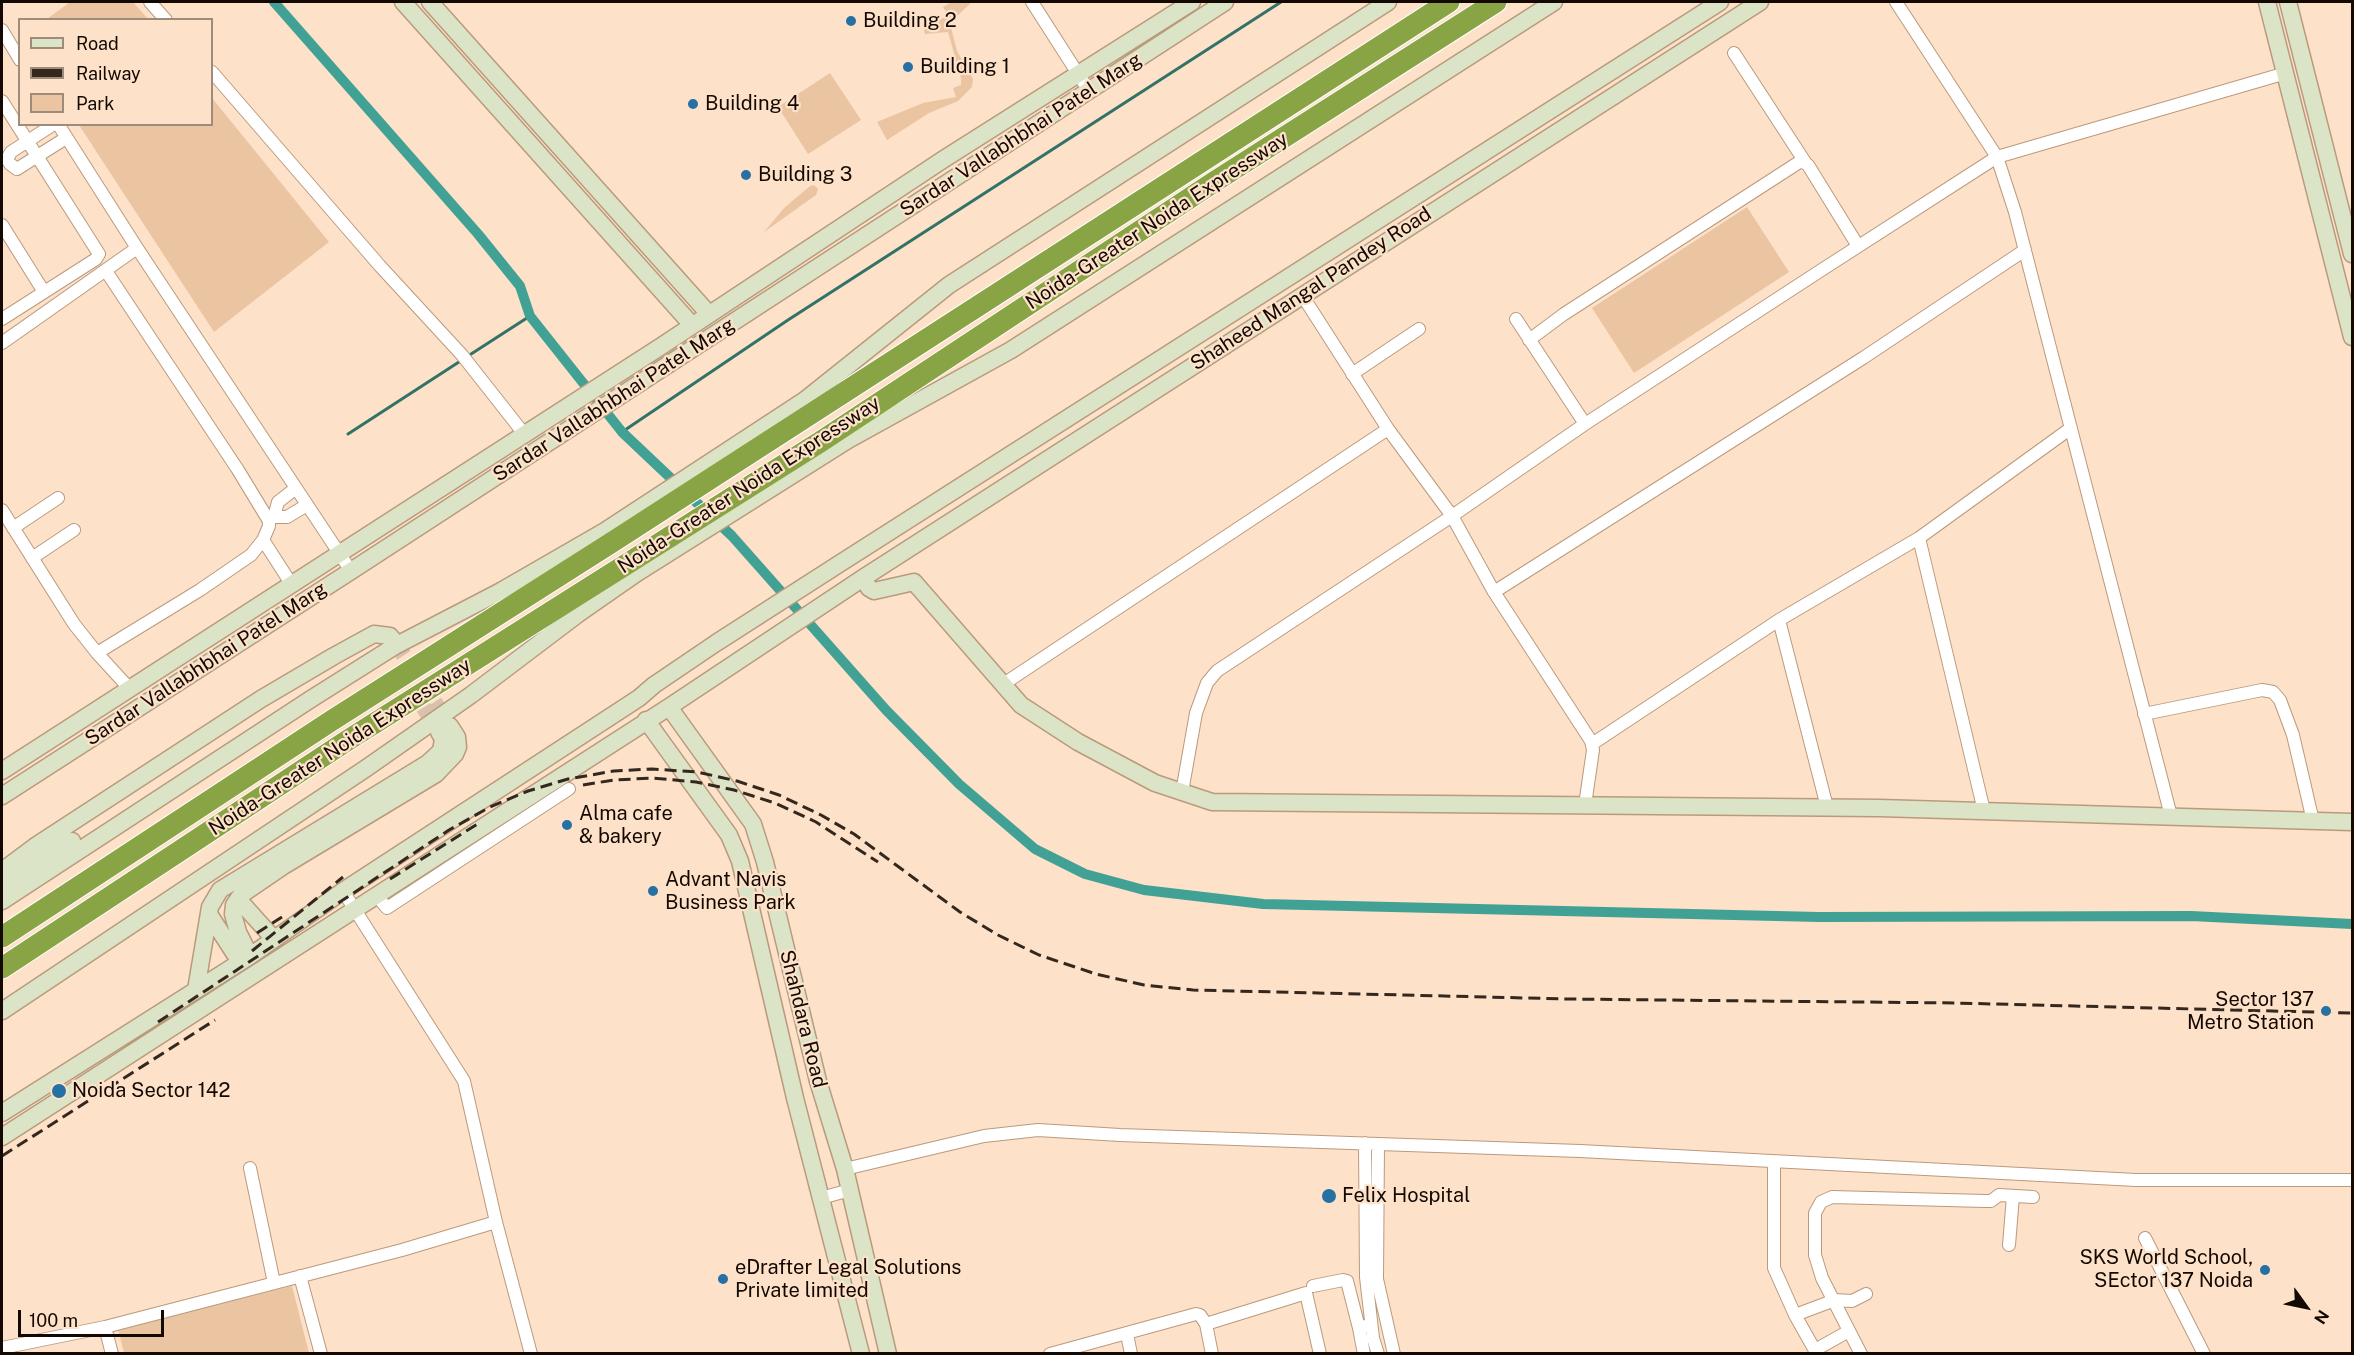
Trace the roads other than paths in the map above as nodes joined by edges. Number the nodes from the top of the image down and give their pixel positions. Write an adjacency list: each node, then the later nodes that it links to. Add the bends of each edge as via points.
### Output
1 (150, 2): 16 (street)
2 (402, 2): 44 (street)
3 (430, 2): 41 (street)
4 (1032, 2): 22 (street)
5 (1192, 2): 22 (street, Sardar Vallabhbhai Patel Marg)
6 (1225, 2): 23 (street, Sardar Vallabhbhai Patel Marg)
7 (1388, 2): 54 (street, via 949,285)
8 (1449, 2): 54 (highway, Noida-Greater Noida Expressway)
9 (1496, 2): 55 (highway, Noida-Greater Noida Expressway, via 1214,182)
10 (1554, 2): 55 (street, via 1011,350)
11 (1720, 2): 56 (street)
12 (1760, 2): 40 (street, Shaheed Mangal Pandey Road)
13 (1896, 2): 29 (street)
14 (2267, 2): 21 (street)
15 (2288, 2): 37 (street)
16 (164, 18)
17 (2, 30): 19 (street)
18 (1734, 53): 31 (street)
19 (18, 57)
20 (213, 73): 53 (street)
21 (2286, 73): 29 (street); 46 (street)
22 (1079, 75): 23 (street); 41 (street, Sardar Vallabhbhai Patel Marg)
23 (1089, 91): 72 (street, Sardar Vallabhbhai Patel Marg)
24 (2, 101): 28 (street)
25 (53, 126): 28 (street)
26 (57, 126): 27 (street)
27 (66, 138): 30 (street); 35 (street)
28 (27, 142): 30 (street); 32 (street, via 11,152)
29 (1997, 157): 34 (street); 36 (street)
30 (38, 158): 32 (street, via 17,169); 39 (street, via 99,254)
31 (1805, 162): 34 (street); 47 (street, via 1796,162)
32 (6, 167)
33 (4, 231): 39 (street)
34 (1858, 246): 50 (street)
35 (137, 248): 38 (street); 57 (street)
36 (2025, 250): 51 (street); 75 (street, via 1863,358)
37 (2352, 254)
38 (106, 271): 48 (street); 63 (street)
39 (44, 292): 43 (street)
40 (1302, 295): 49 (street); 59 (street, Shaheed Mangal Pandey Road)
41 (709, 314): 44 (street, Sardar Vallabhbhai Patel Marg)
42 (1516, 319): 47 (street)
43 (2, 320)
44 (692, 326): 53 (street, Sardar Vallabhbhai Patel Marg)
45 (1419, 329): 49 (street)
46 (2352, 337)
47 (1529, 340): 50 (street)
48 (2, 343)
49 (1352, 374): 52 (street)
50 (1586, 424): 62 (street)
51 (2070, 428): 67 (street); 81 (street)
52 (1388, 429): 62 (street); 78 (street)
53 (527, 433): 69 (street, Sardar Vallabhbhai Patel Marg)
54 (752, 443): 66 (highway, Noida-Greater Noida Expressway)
55 (781, 474): 71 (highway, Noida-Greater Noida Expressway)
56 (975, 478): 59 (street); 96 (street, via 716,643 639,698)
57 (296, 488): 60 (street); 63 (street, via 278,502)
58 (58, 498): 64 (street)
59 (986, 499): 73 (street, Shaheed Mangal Pandey Road)
60 (307, 505): 63 (street, via 287,517); 69 (street)
61 (2, 510): 64 (street)
62 (1452, 516): 75 (street); 86 (street, via 1217,671 1207,683 1196,713)
63 (271, 519): 68 (street)
64 (13, 528): 70 (street)
65 (74, 530): 70 (street)
66 (609, 536): 99 (street, via 395,646); 102 (highway, Noida-Greater Noida Expressway)
67 (1919, 538): 76 (street); 90 (street)
68 (263, 540): 74 (street); 77 (street, via 251,555 200,590)
69 (340, 554): 72 (street); 74 (street, Sardar Vallabhbhai Patel Marg)
70 (32, 558): 77 (street)
71 (634, 568): 105 (highway, Noida-Greater Noida Expressway, via 348,740); 107 (street, via 471,695)
72 (351, 571): 87 (street, Sardar Vallabhbhai Patel Marg)
73 (859, 581): 78 (street, via 874,591 914,582); 80 (street, Shaheed Mangal Pandey Road)
74 (292, 585): 79 (street, Sardar Vallabhbhai Patel Marg)
75 (1494, 592): 83 (street)
76 (1779, 620): 83 (street); 89 (street)
77 (97, 653): 79 (street)
78 (1002, 685): 86 (street, via 1021,705 1078,742 1155,783)
79 (129, 688): 84 (street, Sardar Vallabhbhai Patel Marg)
80 (669, 707): 82 (street, Shaheed Mangal Pandey Road); 114 (street, Shahdara Road, via 753,824 818,1081)
81 (2144, 714): 91 (street); 92 (street, via 2262,690 2273,692 2293,735)
82 (646, 720): 97 (street, Shaheed Mangal Pandey Road); 120 (street, Shahdara Road, via 729,834 740,861)
83 (1592, 744): 88 (street)
84 (2, 771)
85 (569, 789): 97 (street, via 387,908)
86 (1182, 792): 88 (street, via 1212,802)
87 (2, 796)
88 (1585, 805): 89 (street)
89 (1827, 807): 90 (street)
90 (1983, 811): 91 (street)
91 (2171, 816): 92 (street)
92 (2313, 821): 93 (street)
93 (2352, 822)
94 (2, 871): 95 (street, via 261,699 374,634 390,636 390,644 380,646)
95 (2, 884)
96 (343, 891): 100 (street); 103 (street)
97 (376, 896): 100 (street, Shaheed Mangal Pandey Road)
98 (238, 899): 101 (street, via 285,865 436,774 455,754 457,737 445,729 441,751 428,763 220,890); 103 (street); 104 (street, via 233,914)
99 (2, 901)
100 (355, 909): 109 (street, Shaheed Mangal Pandey Road); 121 (street, via 464,1081)
101 (209, 914): 104 (street); 106 (street)
102 (2, 937)
103 (274, 939): 104 (street)
104 (245, 959): 106 (street)
105 (2, 968)
106 (196, 990): 108 (street)
107 (2, 1011)
108 (2, 1113)
109 (2, 1137)
110 (1365, 1143): 111 (street); 114 (street, via 1029,1130 984,1136); 131 (street, via 1366,1276)
111 (1378, 1144): 112 (street); 149 (street, via 1377,1279)
112 (1774, 1162): 115 (street); 129 (street, via 1774,1268)
113 (250, 1168): 125 (street)
114 (845, 1169): 117 (street, Shahdara Road)
115 (2006, 1174): 116 (street, via 2136,1180); 118 (street)
116 (2352, 1180)
117 (850, 1190): 120 (street); 142 (street, Shahdara Road)
118 (2007, 1195): 119 (street); 123 (street); 128 (street, via 1991,1201 1832,1197 1821,1202 1815,1213 1815,1255)
119 (2033, 1197)
120 (821, 1198): 141 (street, Shahdara Road)
121 (496, 1222): 124 (street); 140 (street)
122 (2145, 1238): 151 (street)
123 (2009, 1245)
124 (300, 1276): 125 (street); 139 (street)
125 (274, 1283): 132 (street)
126 (1312, 1286): 133 (street, via 1347,1281)
127 (1866, 1294): 128 (street, via 1852,1301)
128 (1835, 1300): 129 (street); 134 (street)
129 (1795, 1315): 137 (street)
130 (1206, 1324): 135 (street, via 1196,1314); 145 (street); 146 (street, via 1306,1293)
131 (1372, 1324): 133 (street); 148 (street)
132 (105, 1327): 136 (street); 138 (street)
133 (1359, 1328): 147 (street)
134 (1849, 1331): 137 (street); 150 (street)
135 (1127, 1334): 143 (street); 144 (street)
136 (2, 1348)
137 (1816, 1352)
138 (112, 1353)
139 (321, 1353)
140 (531, 1353)
141 (861, 1353)
142 (888, 1353)
143 (1050, 1353)
144 (1131, 1353)
145 (1212, 1353)
146 (1320, 1353)
147 (1364, 1353)
148 (1378, 1353)
149 (1394, 1353)
150 (1861, 1353)
151 (2204, 1353)

